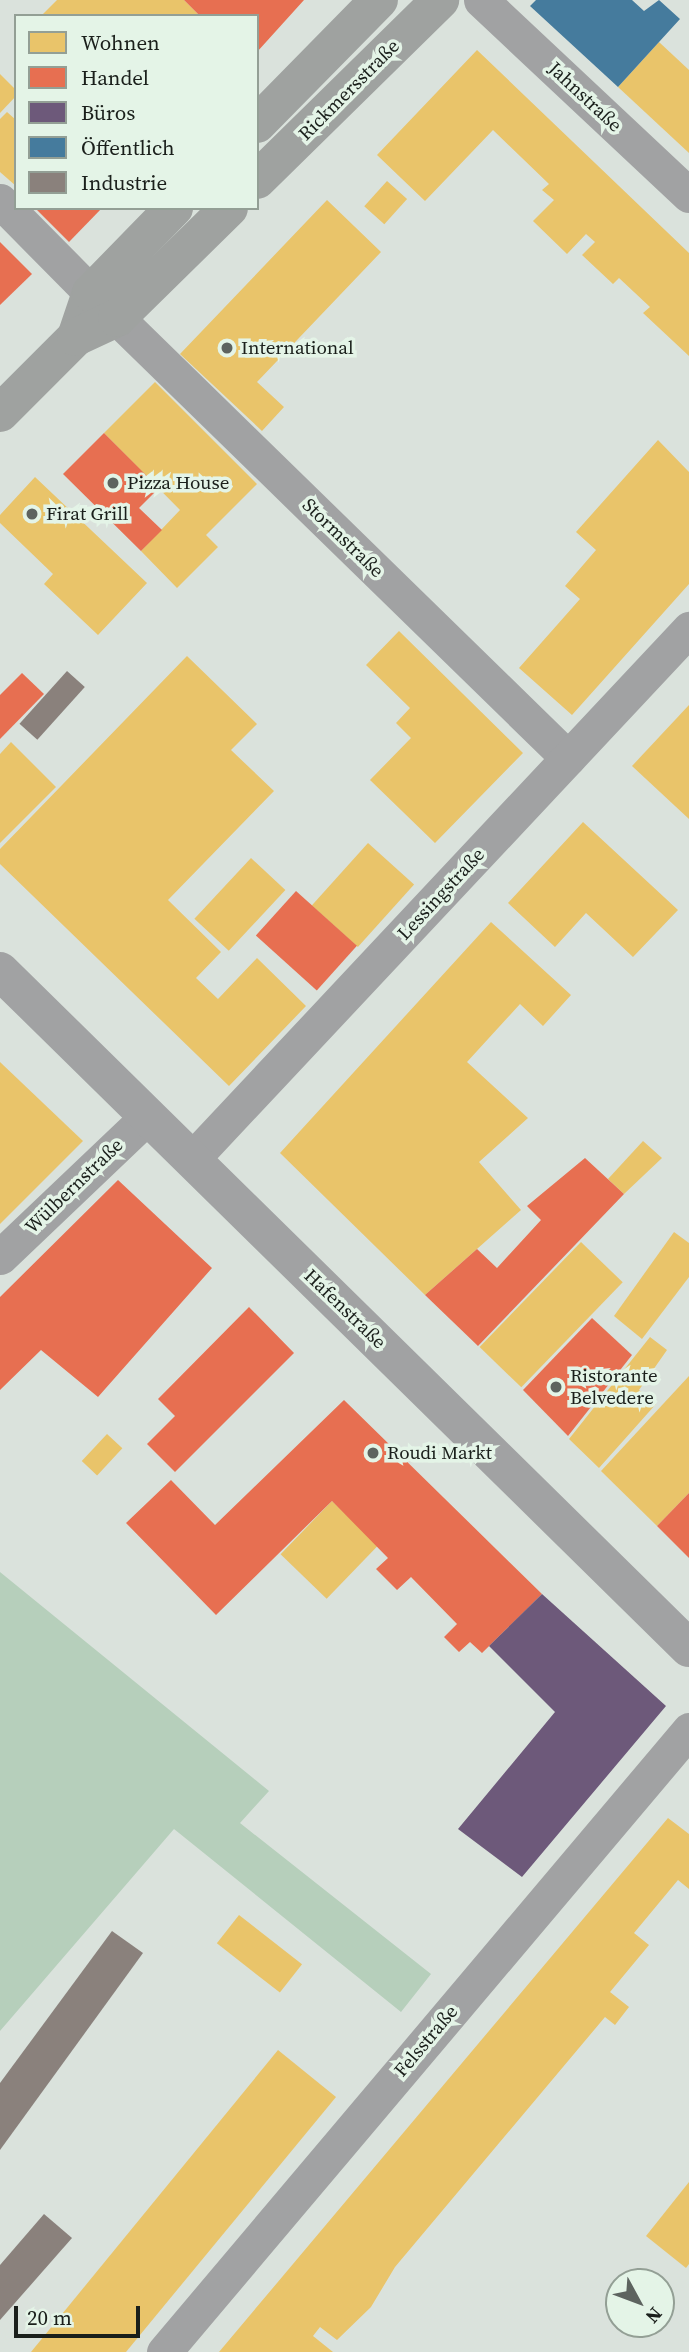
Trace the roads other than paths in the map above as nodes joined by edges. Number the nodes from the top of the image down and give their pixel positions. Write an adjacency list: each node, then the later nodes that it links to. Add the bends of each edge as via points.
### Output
1 (379, 0): 4 (main road)
2 (440, 0): 5 (main road, Rickmersstraße)
3 (481, 0): 6 (street, Jahnstraße)
4 (259, 122)
5 (259, 178)
6 (689, 195)
7 (0, 201): 10 (street, Stormstraße)
8 (173, 210): 10 (main road)
9 (226, 210): 10 (main road)
10 (104, 305): 11 (main road); 13 (street, Stormstraße)
11 (0, 413)
12 (689, 629): 13 (street, Lessingstraße)
13 (568, 758): 16 (street, Lessingstraße)
14 (0, 971): 15 (street, Hafenstraße)
15 (148, 1116): 16 (street, Hafenstraße); 17 (street, Wülbernstraße)
16 (192, 1159): 18 (street, Hafenstraße)
17 (0, 1257)
18 (689, 1648)
19 (689, 1730): 20 (street, Felsstraße)
20 (164, 2352)

